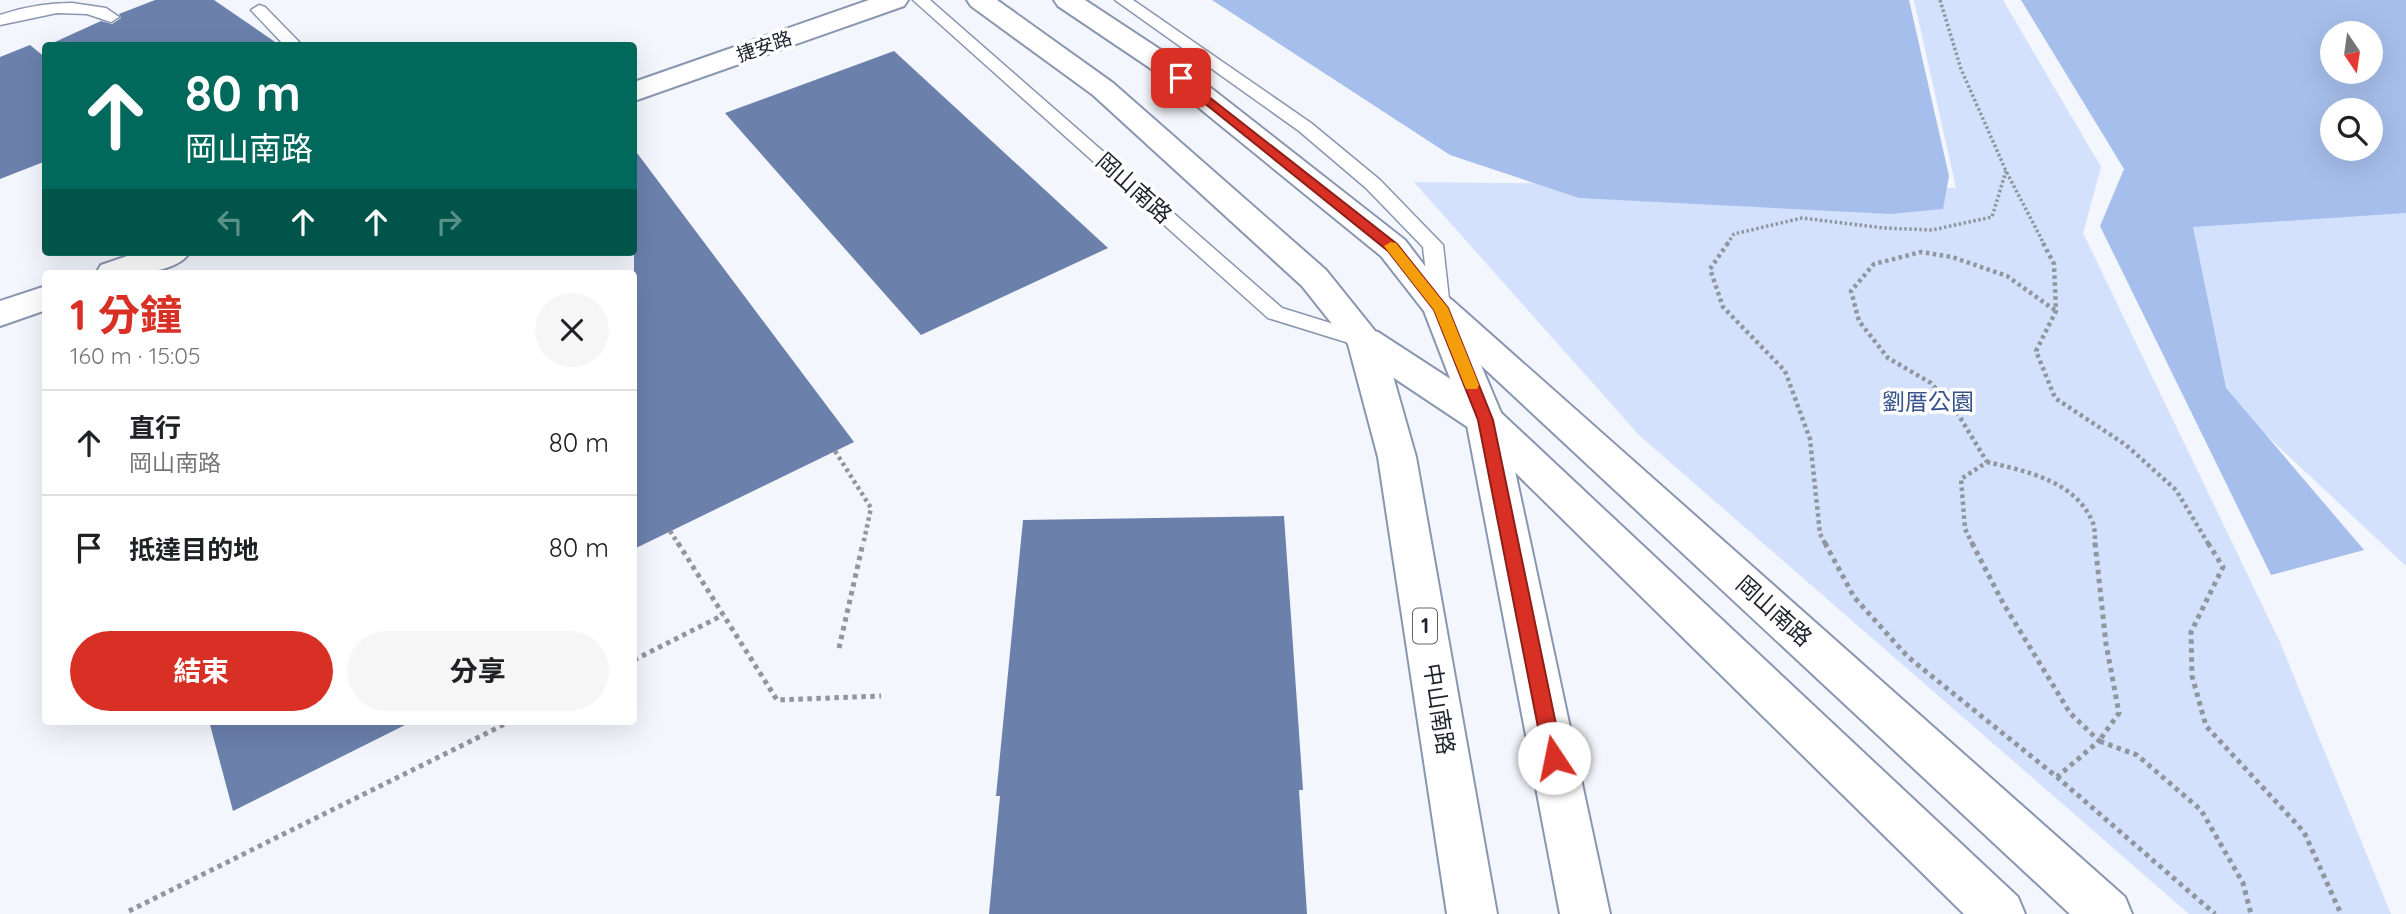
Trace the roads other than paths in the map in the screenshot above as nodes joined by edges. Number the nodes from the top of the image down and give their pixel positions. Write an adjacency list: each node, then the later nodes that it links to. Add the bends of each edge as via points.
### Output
1 (895, 0): 10 (main road, 捷安路)
2 (921, 0): 16 (lane, 岡山南路, via 1275,313)
3 (980, 0): 16 (main road, 岡山南路 / 1, via 1103,89 1314,278)
4 (1067, 0): 14 (main road, 岡山南路, via 1160,62 1392,248)
5 (1123, 0): 14 (lane, via 1305,127 1373,184 1433,245)
6 (259, 10): 9 (lane)
7 (111, 18): 8 (lane, via 102,11 62,8)
8 (0, 20)
9 (291, 42)
10 (637, 91)
11 (162, 256): 12 (main road)
12 (122, 270)
13 (42, 298): 15 (main road)
14 (1440, 308): 17 (main road); 21 (main road, 岡山南路)
15 (0, 314)
16 (1365, 341): 17 (main road, 岡山南路); 18 (main road, 中山南路 / 1, via 1397,457)
17 (1485, 420): 19 (main road); 20 (main road, 岡山南路)
18 (1472, 914)
19 (1585, 914)
20 (2000, 914)
21 (2107, 914)

